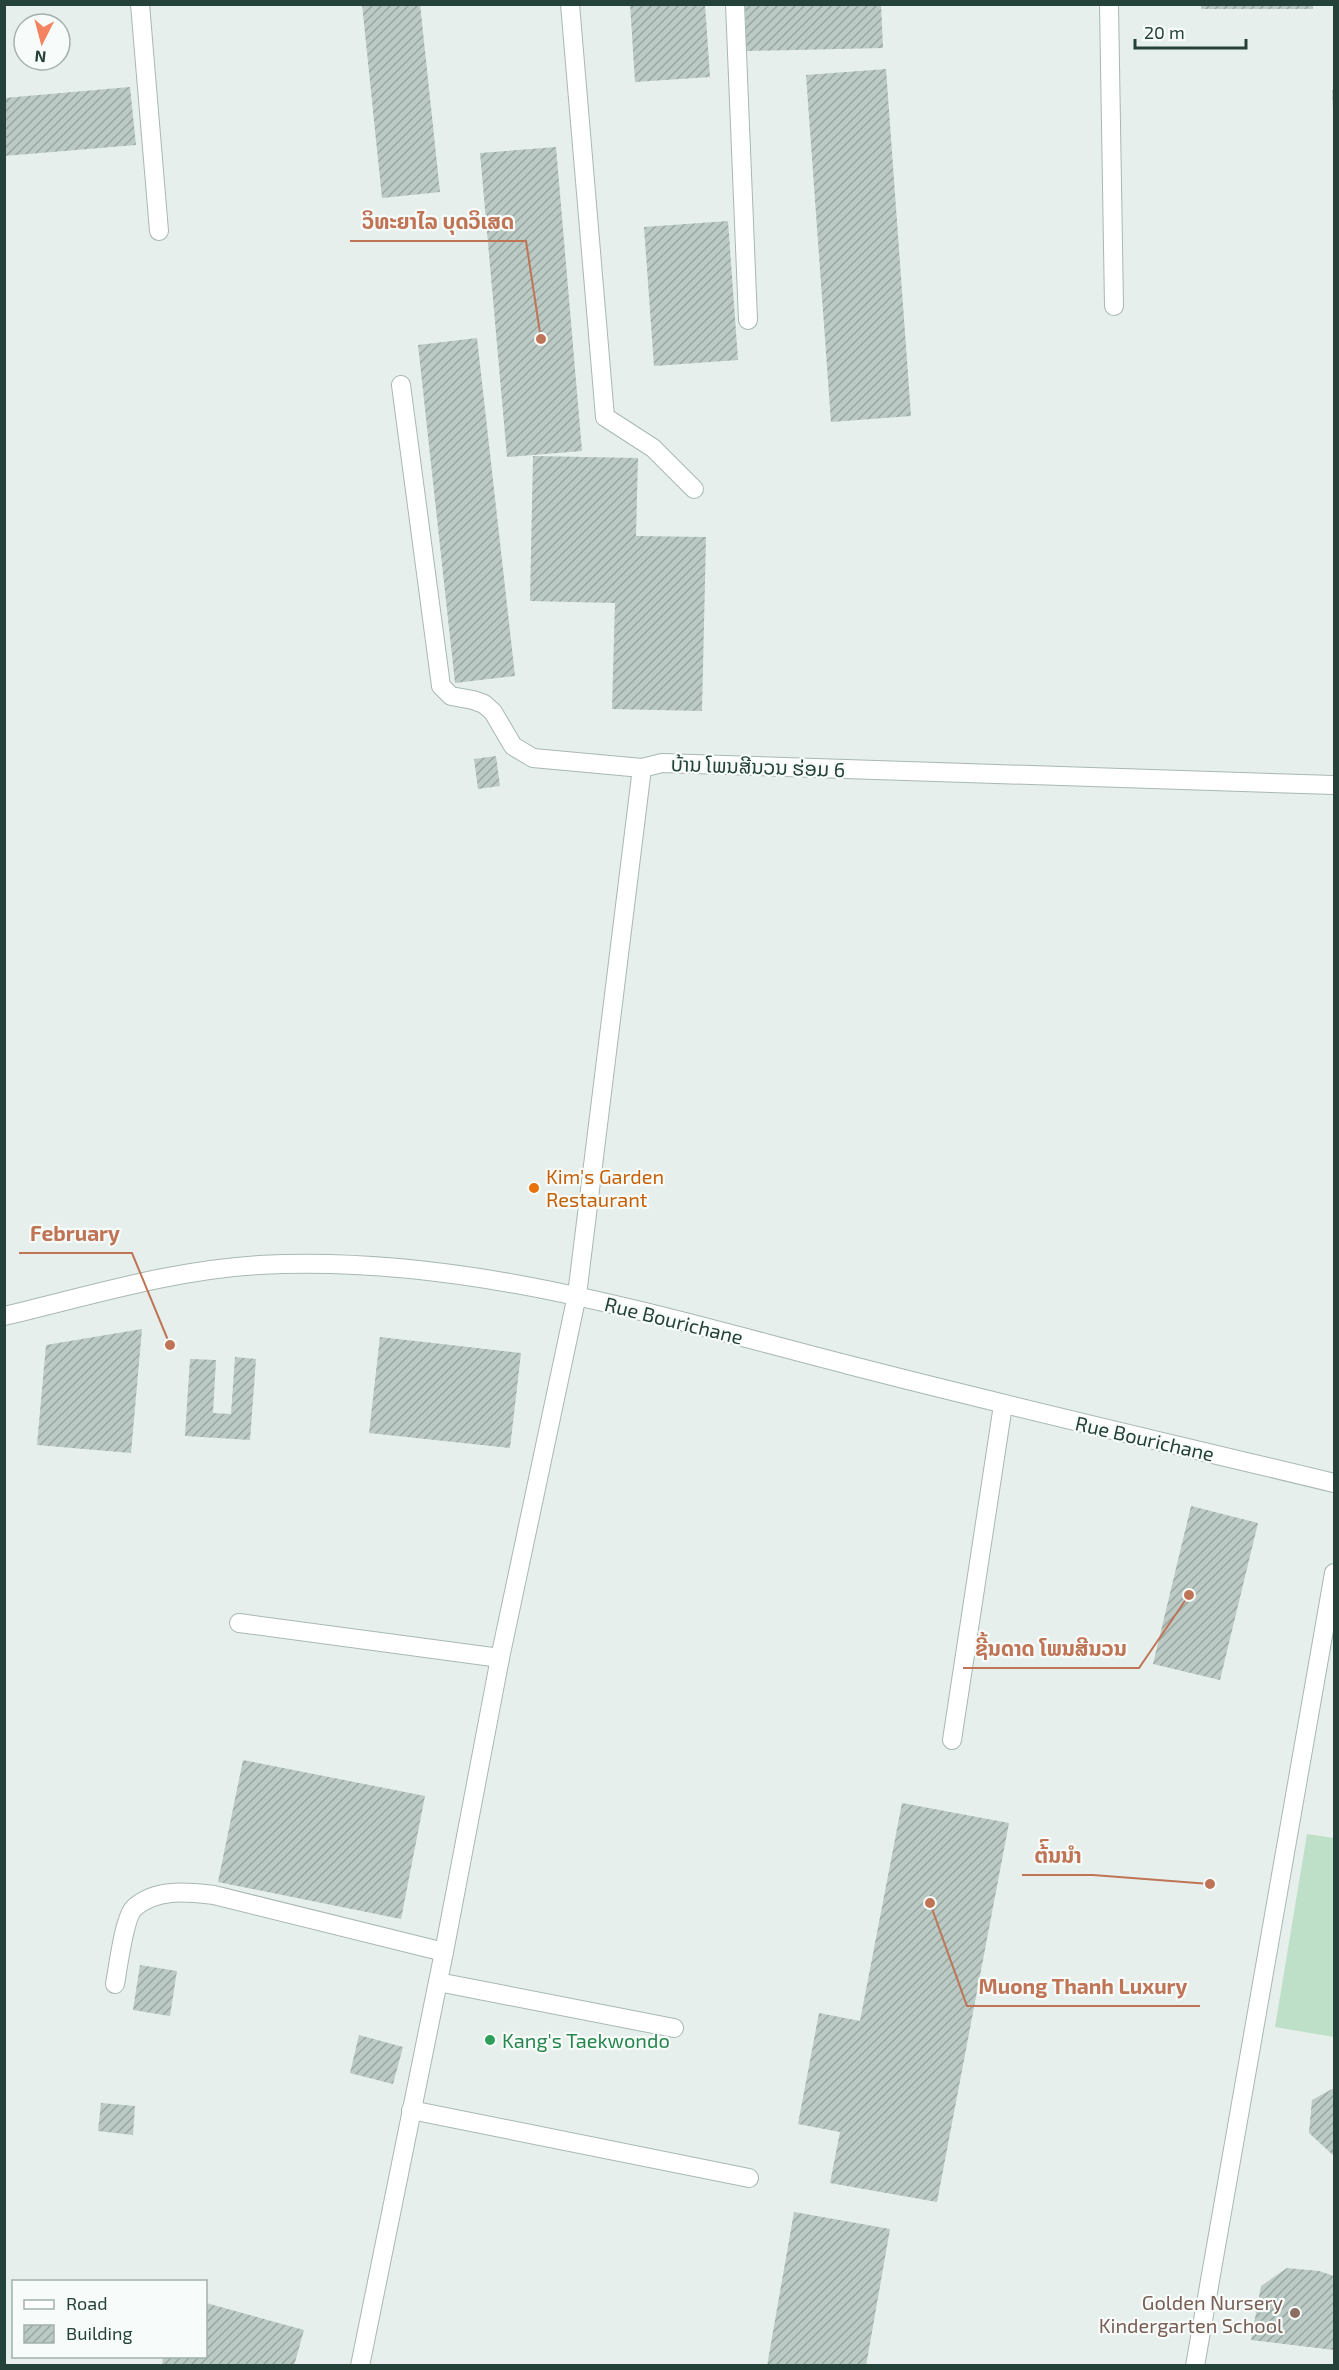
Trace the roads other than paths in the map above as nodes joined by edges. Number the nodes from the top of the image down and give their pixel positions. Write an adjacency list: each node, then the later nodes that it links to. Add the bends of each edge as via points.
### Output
1 (140, 4): 5 (street)
2 (570, 4): 9 (street, via 605,417 653,448)
3 (735, 4): 7 (street)
4 (1109, 4): 6 (street)
5 (159, 231)
6 (1114, 306)
7 (748, 320)
8 (401, 385): 10 (street, via 441,686 451,696 484,704 513,746 533,758)
9 (694, 489)
10 (642, 768): 11 (street, ບ້ານ ໂພນສີນວນ ຮ່ອມ 6, via 662,763); 12 (street, ບ້ານ ໂພນສີນວນ ຮ່ອມ 6)
11 (1335, 785)
12 (578, 1295): 13 (street, Rue Bourichane, via 417,1268 260,1265 184,1273); 14 (street, Rue Bourichane); 18 (street, ບ້ານ ໂພນສີນວນ ຮ່ອມ 6)
13 (4, 1316)
14 (1003, 1405): 15 (street, Rue Bourichane); 19 (street)
15 (1335, 1483)
16 (1335, 1572): 27 (street)
17 (239, 1623): 18 (street)
18 (500, 1658): 20 (street, ບ້ານ ໂພນສີນວນ ຮ່ອມ 6)
19 (952, 1740)
20 (444, 1952): 21 (street, ບ້ານ ໂພນສີນວນ ຮ່ອມ 6); 22 (street, via 214,1895 159,1894 133,1909)
21 (438, 1982): 23 (street); 24 (street, ບ້ານ ໂພນສີນວນ ຮ່ອມ 6)
22 (115, 1984)
23 (674, 2028)
24 (411, 2110): 25 (street); 26 (street, ບ້ານ ໂພນສີນວນ ຮ່ອມ 6)
25 (749, 2178)
26 (360, 2366)
27 (1195, 2366)

